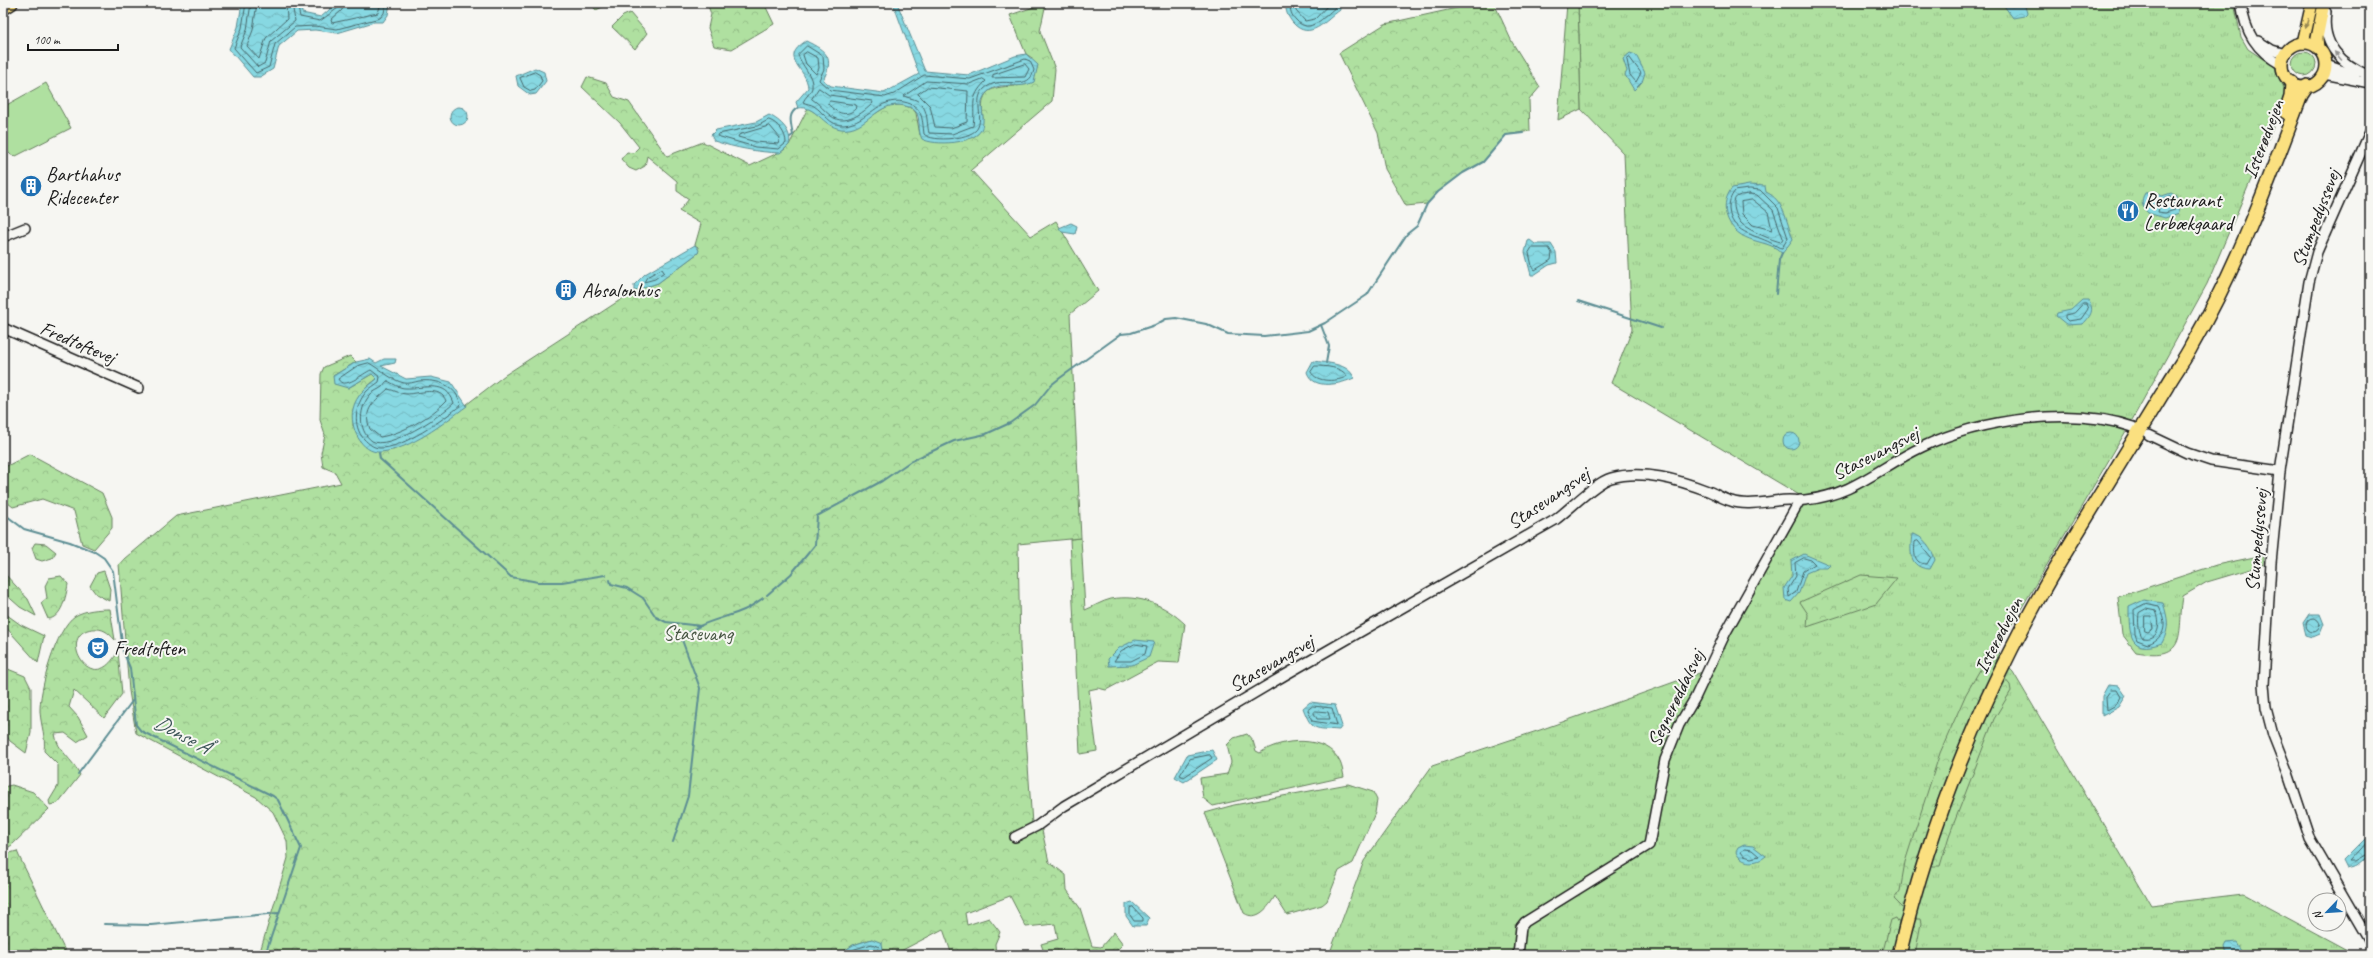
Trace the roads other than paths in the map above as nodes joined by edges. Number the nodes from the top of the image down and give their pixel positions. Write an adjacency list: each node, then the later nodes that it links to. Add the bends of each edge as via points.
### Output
1 (11, 3): 6 (highway)
2 (2240, 3): 9 (street, via 2246,26 2264,46)
3 (2312, 3): 7 (main road, one-way to 7)
4 (2324, 3): 8 (main road, via 2317,38)
5 (2328, 3): 11 (street, one-way to 5, via 2343,62 2332,48 2325,32)
6 (3, 8)
7 (2303, 43): 8 (main road); 9 (main road, via 2294,46)
8 (2318, 48): 10 (main road, via 2323,53)
9 (2284, 59): 12 (main road, via 2286,76)
10 (2325, 70): 11 (street); 13 (street); 14 (main road, via 2318,82)
11 (2370, 78)
12 (2292, 83): 14 (main road); 19 (highway, Isterødvejen, via 2289,105 2246,220)
13 (2370, 83)
14 (2307, 86): 19 (highway, Isterødvejen, via 2242,248)
15 (2370, 132): 23 (street, Stumpedyssevej, via 2317,252 2309,282)
16 (25, 228): 17 (street)
17 (3, 237)
18 (3, 328): 20 (street, Fredtoftevej)
19 (2184, 358): 28 (highway, Isterødvejen, via 2050,580 1993,687 1942,809 1920,876)
20 (139, 388)
21 (2133, 427): 24 (street, Stasevangsvej, via 2112,420 2061,415 2014,421 1964,432 1921,447 1846,491)
22 (2149, 435): 23 (street, via 2211,461)
23 (2280, 472): 26 (street, Stumpedyssevej, via 2271,563 2264,684 2266,708 2310,839)
24 (1800, 500): 25 (street, Stasevangsvej, via 1739,503 1674,479 1637,475 1611,478 1594,487 1576,505 1555,520 1285,675); 27 (street, Segnerøddalsvej, via 1726,632 1695,698 1679,725 1665,760 1649,845 1524,922 1521,927)
25 (1015, 837)
26 (2370, 942)
27 (1518, 955)
28 (1899, 955)

